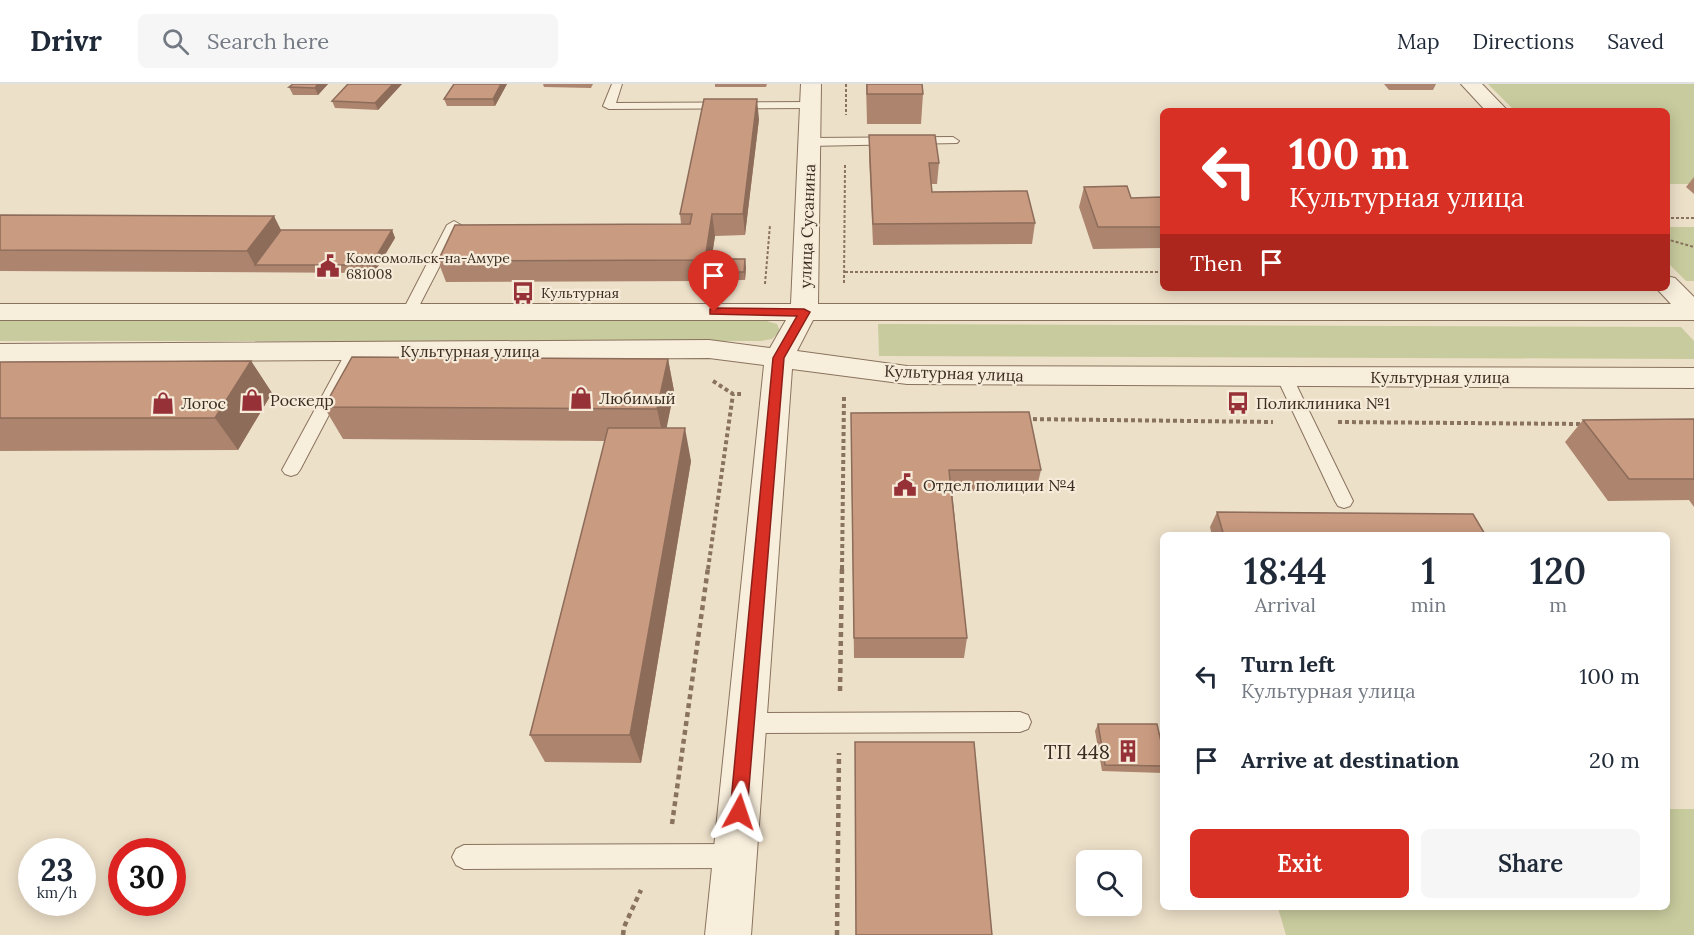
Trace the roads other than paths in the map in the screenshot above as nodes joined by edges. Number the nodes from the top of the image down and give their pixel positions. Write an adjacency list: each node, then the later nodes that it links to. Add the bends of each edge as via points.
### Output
1 (617, 84): 3 (lane, via 609,106)
2 (1470, 84): 4 (street)
3 (811, 94): 6 (street, улица Сусанина)
4 (1495, 108)
5 (953, 141): 6 (lane)
6 (809, 142): 11 (street, улица Сусанина)
7 (454, 225): 10 (lane)
8 (1670, 288): 12 (street)
9 (0, 312): 10 (street)
10 (409, 312): 11 (street)
11 (804, 312): 12 (street); 15 (street, улица Сусанина)
12 (1694, 312)
13 (354, 352): 14 (street, Культурная улица); 15 (street, Культурная улица, via 709,350); 18 (lane)
14 (0, 353)
15 (778, 358): 16 (street, Культурная улица, via 907,375); 21 (street, улица Сусанина)
16 (1284, 376): 17 (street, Культурная улица); 19 (lane)
17 (1694, 378)
18 (291, 470)
19 (1344, 501)
20 (1020, 722): 21 (lane)
21 (746, 723): 22 (street, улица Сусанина)
22 (735, 856): 23 (lane); 24 (street, улица Сусанина)
23 (464, 857)
24 (728, 935)

